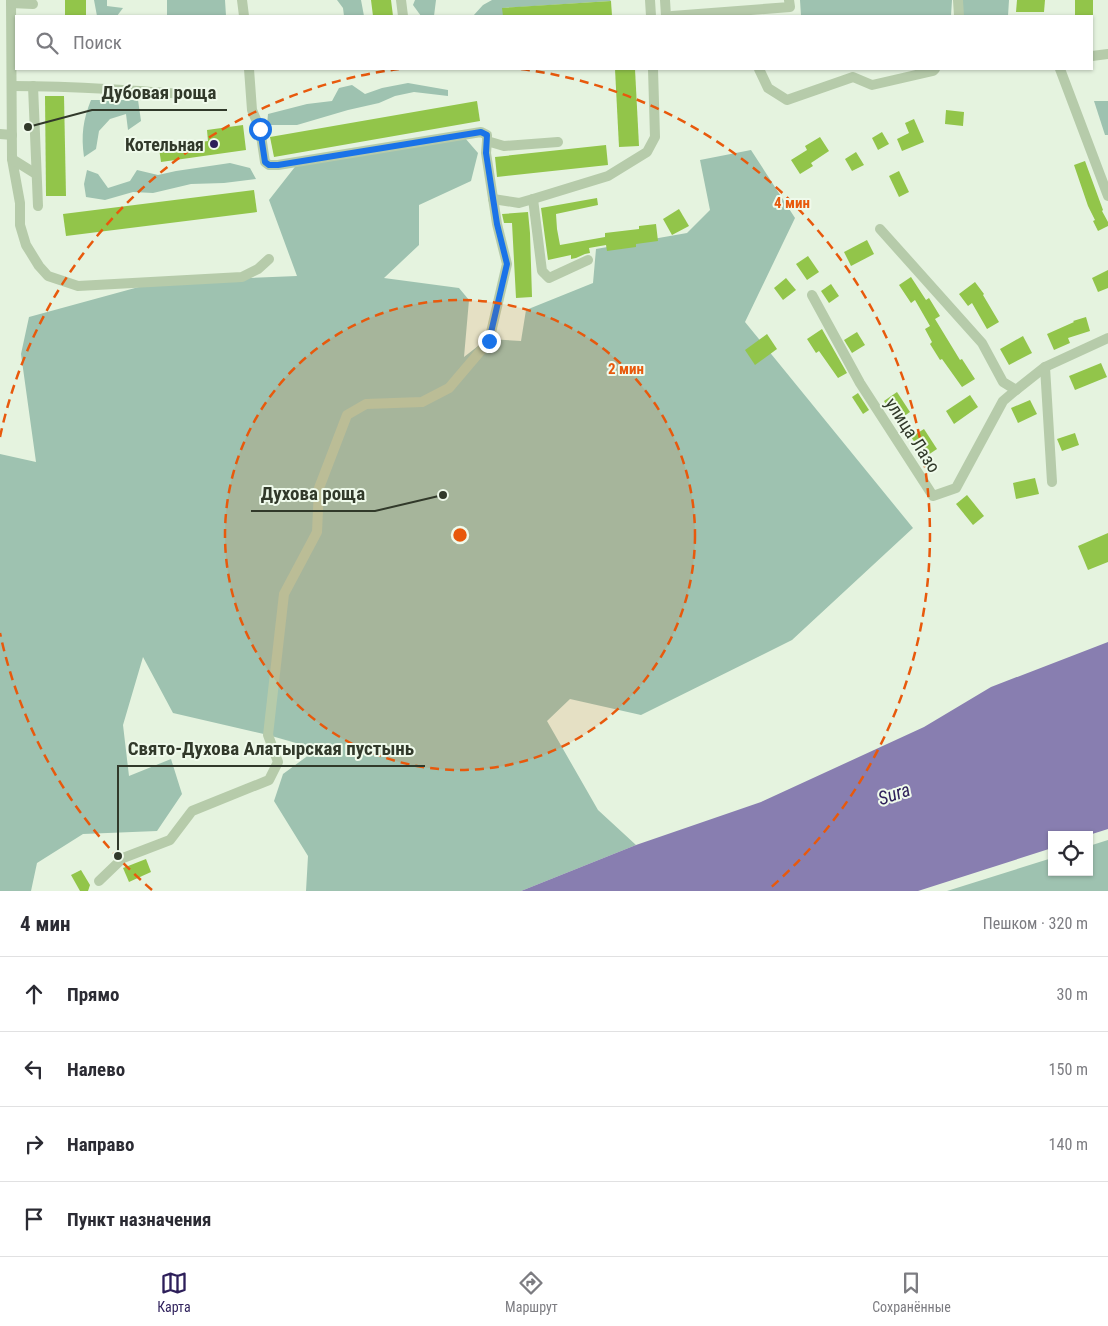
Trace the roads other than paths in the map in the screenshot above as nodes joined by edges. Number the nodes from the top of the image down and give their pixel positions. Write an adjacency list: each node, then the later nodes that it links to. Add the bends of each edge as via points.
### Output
1 (242, 0): 10 (street)
2 (401, 0): 11 (street)
3 (650, 0): 12 (street)
4 (665, 0): 13 (street)
5 (789, 0): 9 (street, via 790,8)
6 (958, 0): 15 (street)
7 (11, 1): 8 (street); 23 (street)
8 (33, 4)
9 (748, 13): 14 (street)
10 (244, 15)
11 (403, 15)
12 (651, 15)
13 (666, 15)
14 (697, 15)
15 (959, 15)
16 (1108, 54): 17 (street)
17 (1093, 56)
18 (248, 70): 28 (street, via 252,110 260,129 265,162 269,165 481,132 487,135)
19 (653, 70): 34 (street, via 655,137 647,152 608,176)
20 (759, 70): 21 (street, via 768,88 788,100 853,77 872,85)
21 (933, 70)
22 (1060, 70): 32 (street)
23 (12, 86): 24 (street); 27 (street)
24 (33, 86): 25 (street); 31 (street)
25 (208, 96)
26 (0, 134): 27 (street)
27 (12, 135): 30 (street)
28 (487, 141): 29 (street, via 504,146); 33 (street)
29 (558, 142)
30 (12, 160): 31 (street); 37 (street, via 20,203 20,225 26,245 48,276 78,286 242,277)
31 (36, 174): 35 (street)
32 (1108, 196)
33 (493, 199): 34 (street, via 519,203); 44 (street, via 507,264 489,341 449,388 422,402 366,404 346,415 319,488 318,532 284,594 268,735 278,762 269,780 192,812 170,840 123,858)
34 (533, 199): 38 (street, via 542,271 549,278)
35 (38, 206)
36 (880, 229): 42 (street, via 982,343 1003,382)
37 (269, 259)
38 (588, 260)
39 (812, 295): 42 (street, улица Лазо, via 860,383 933,496 956,488 1003,401)
40 (1108, 338): 41 (street, улица Лазо)
41 (1044, 367): 42 (street, улица Лазо); 43 (street)
42 (1016, 390)
43 (1052, 482)
44 (100, 881)

